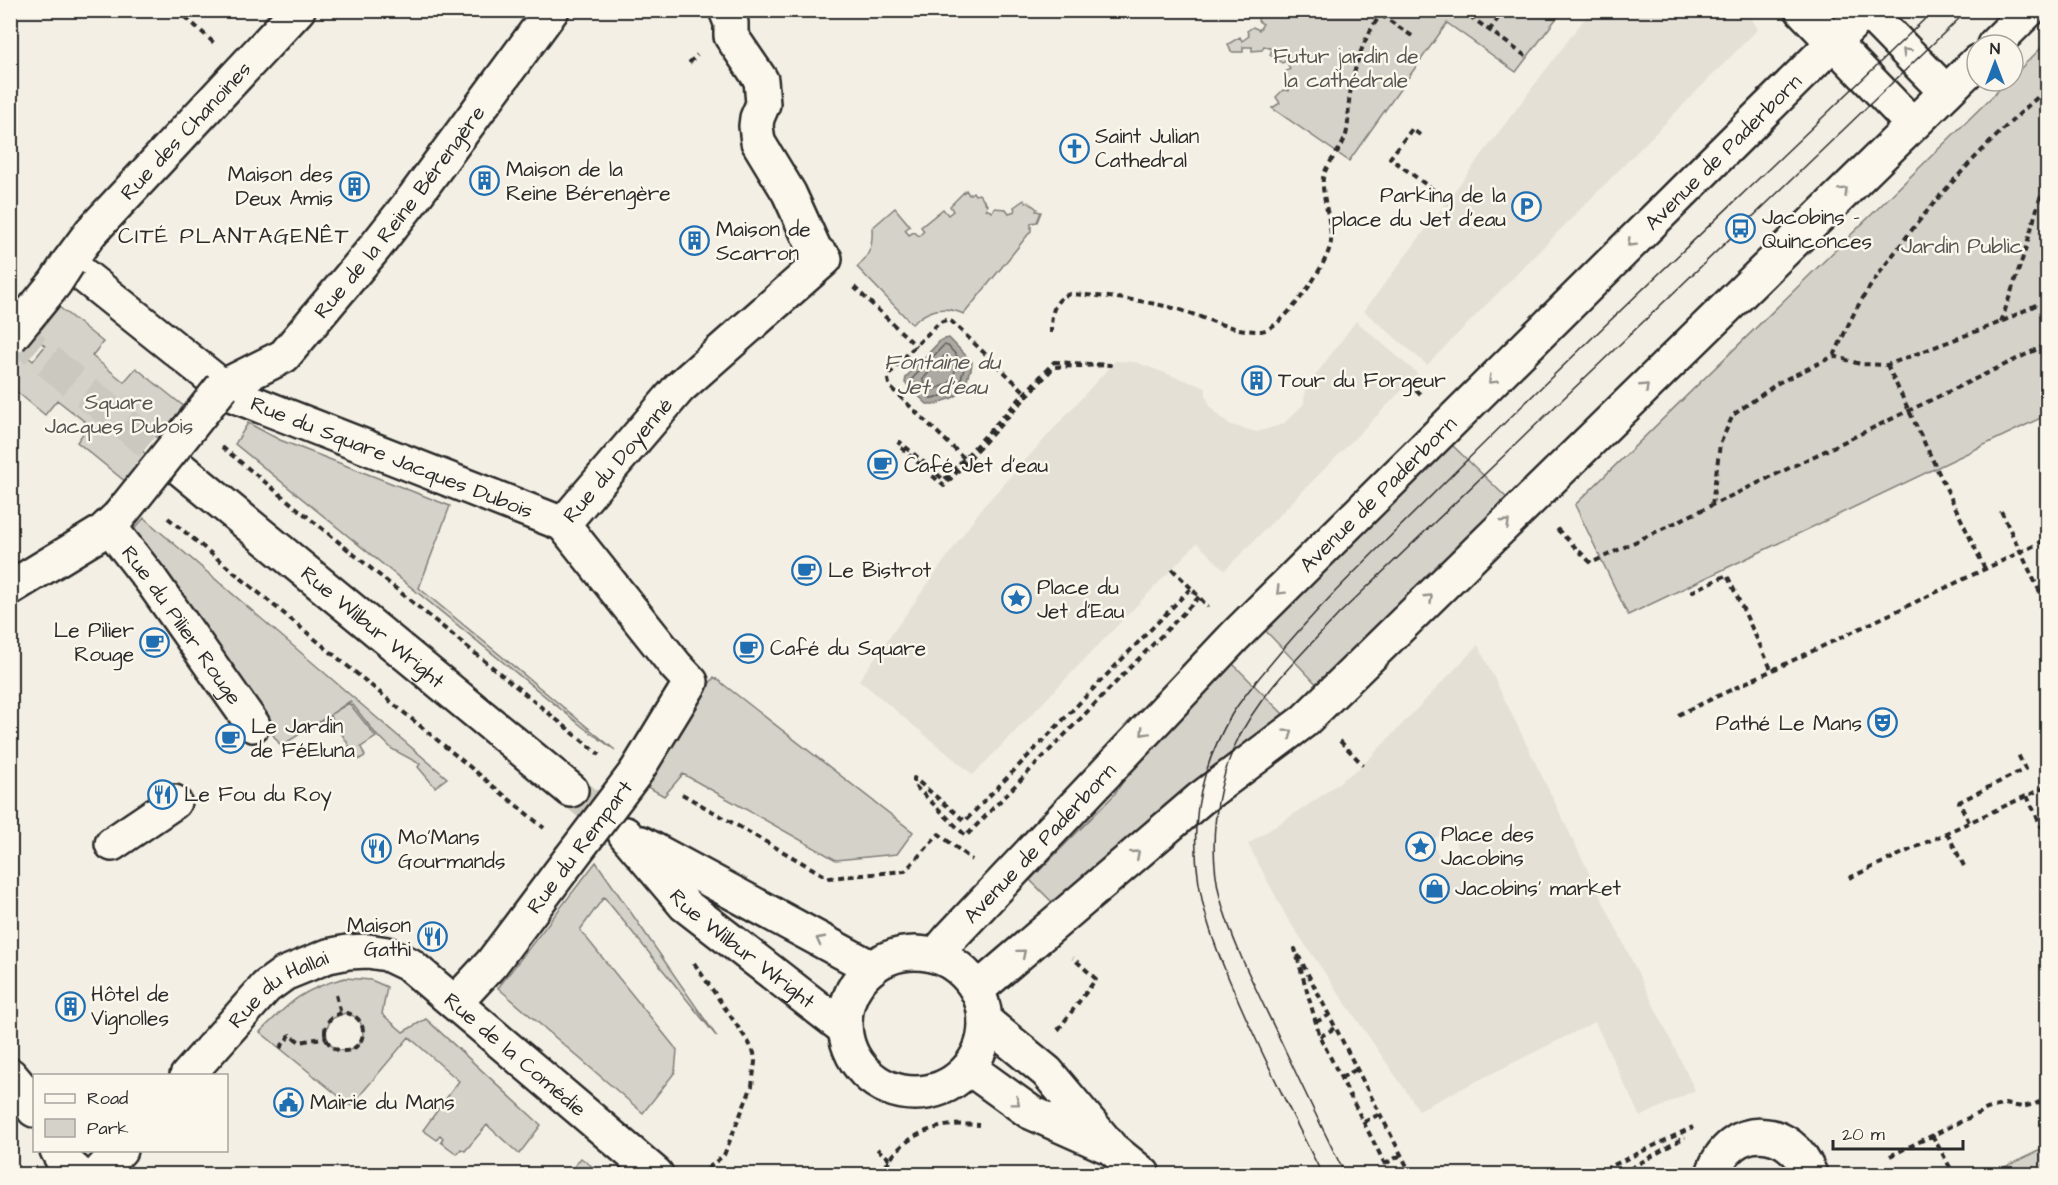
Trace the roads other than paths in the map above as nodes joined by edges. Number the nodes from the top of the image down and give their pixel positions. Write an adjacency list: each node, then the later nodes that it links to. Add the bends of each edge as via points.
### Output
1 (298, 10): 12 (main road, Rue des Chanoines, via 91,232)
2 (552, 10): 14 (main road, Rue de la Reine Bérengère, via 413,199 284,356)
3 (726, 10): 17 (main road, Rue du Doyenné, via 731,36 764,87 764,104 756,126 758,142 789,193 815,250 825,259 679,388)
4 (1802, 10): 8 (main road)
5 (1866, 10): 8 (main road, Avenue de Paderborn); 10 (main road, Avenue de Paderborn, one-way to 5)
6 (2030, 10): 7 (main road)
7 (2006, 33)
8 (1833, 43): 11 (main road); 25 (main road, Avenue de Paderborn, one-way to 25, via 1236,635)
9 (1965, 74): 10 (main road)
10 (1946, 92): 11 (main road)
11 (1912, 124): 28 (main road, one-way to 11, via 1200,799 1304,721)
12 (68, 263): 13 (main road, Rue des Chanoines, bridge); 14 (main road)
13 (10, 338)
14 (222, 387): 16 (main road, bridge); 17 (main road, Rue du Square Jacques Dubois, via 232,395)
15 (176, 465): 21 (main road, Rue Wilbur Wright)
16 (114, 521): 18 (main road); 20 (main road, Rue du Pilier Rouge)
17 (563, 524): 19 (main road, Rue du Doyenné)
18 (10, 588)
19 (691, 682): 27 (main road, Rue du Rempart, bridge, via 636,772 492,963)
20 (253, 725)
21 (571, 790)
22 (174, 801): 23 (main road)
23 (112, 844)
24 (368, 951): 27 (main road, Rue de la Comédie, via 387,954 410,965); 30 (main road, Rue du Hallai, via 327,956 284,974 266,987)
25 (935, 956): 26 (main road, via 906,953); 28 (main road, via 963,971)
26 (872, 968): 29 (main road, via 849,998); 29 (main road, Rue Wilbur Wright, one-way to 29, via 623,833 685,905)
27 (455, 1003): 37 (main road, Rue de la Comédie)
28 (981, 1006): 31 (main road, via 981,1047); 32 (main road, via 1047,1072)
29 (845, 1029): 31 (main road, via 852,1053 863,1070 894,1090 930,1091 950,1084)
30 (195, 1066)
31 (969, 1068): 32 (main road, one-way to 32, via 1030,1112)
32 (1111, 1149): 38 (main road)
33 (58, 1152): 35 (main road)
34 (118, 1152): 36 (main road)
35 (79, 1174)
36 (98, 1174)
37 (656, 1174)
38 (1143, 1174)
39 (1713, 1174): 40 (main road, via 1725,1151 1738,1141 1767,1135 1795,1148)
40 (1810, 1174)

